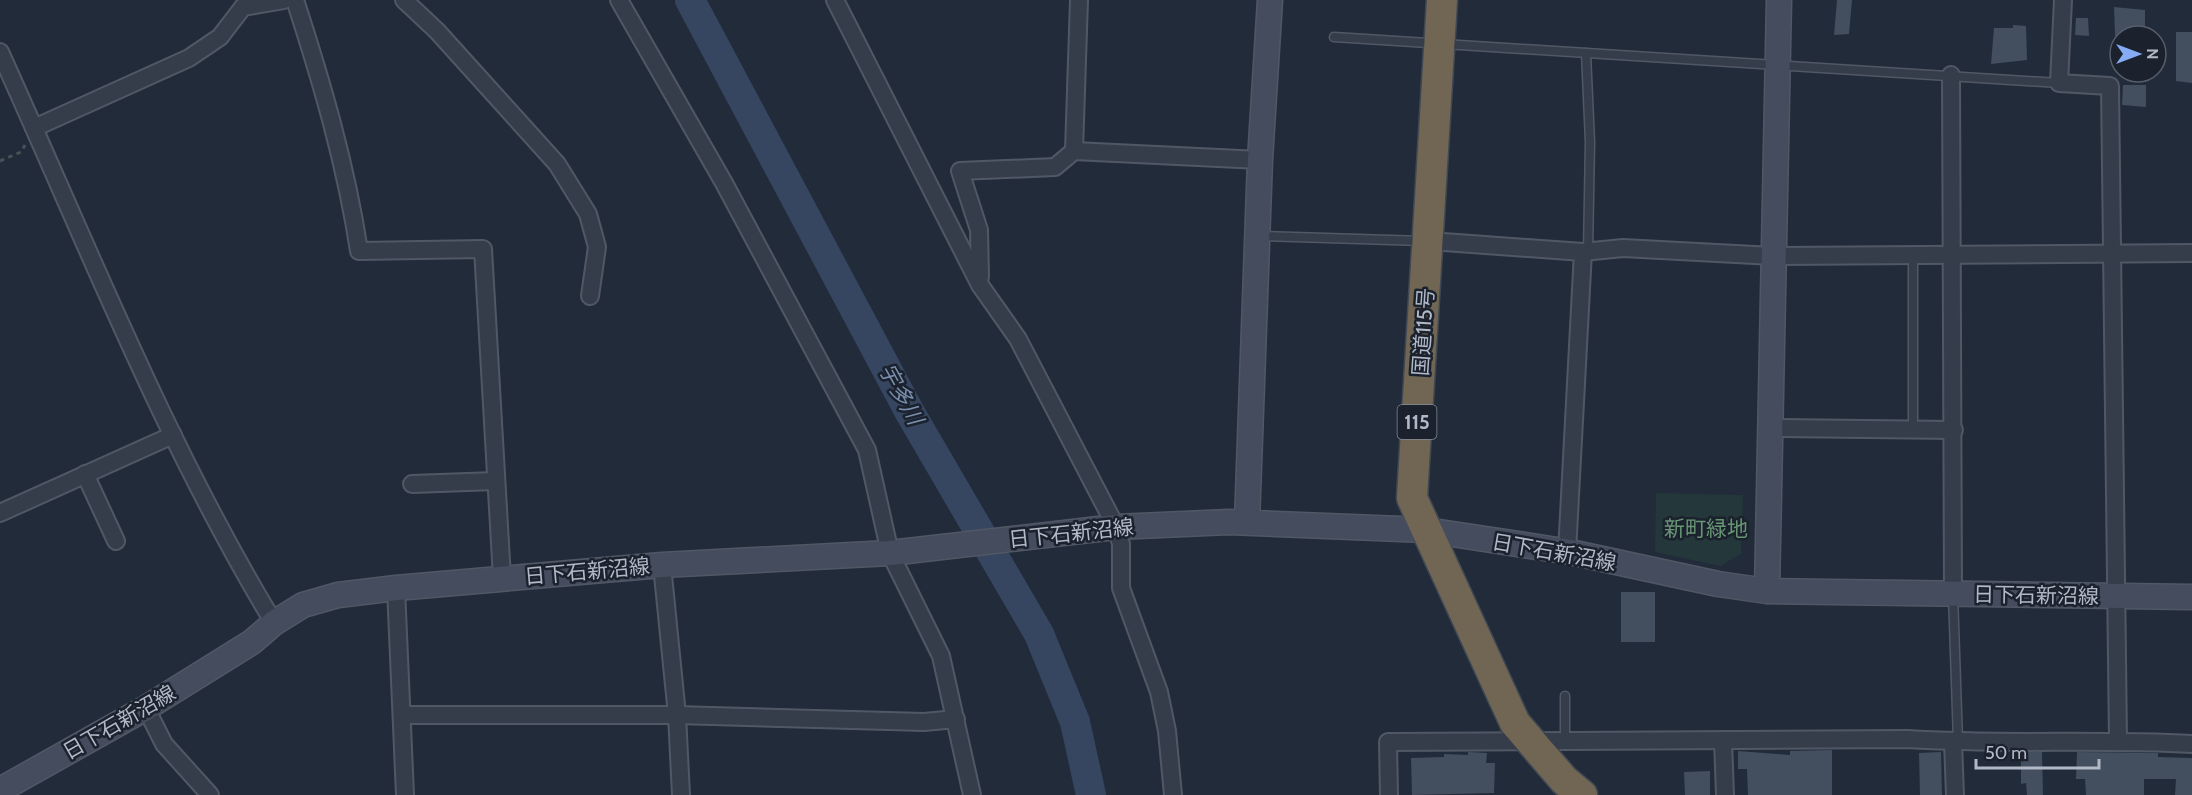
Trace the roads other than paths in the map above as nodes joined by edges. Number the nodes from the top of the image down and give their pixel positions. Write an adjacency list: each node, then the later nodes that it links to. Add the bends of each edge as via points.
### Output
1 (284, 0): 11 (street)
2 (296, 0): 37 (street, via 329,105 359,251 483,249)
3 (404, 0): 31 (street, via 437,31 556,164 588,214 597,247)
4 (618, 0): 44 (street, via 724,183 867,450)
5 (835, 0): 30 (street)
6 (1079, 0): 20 (street)
7 (1270, 0): 21 (main road)
8 (1442, 0): 13 (highway, 国道115号 / 115)
9 (1779, 0): 16 (main road)
10 (2063, 0): 18 (street)
11 (242, 3): 19 (street, via 220,37 189,58)
12 (1334, 37): 13 (lane)
13 (1440, 44): 15 (lane); 23 (highway, 国道115号 / 115)
14 (0, 52): 19 (street)
15 (1586, 53): 16 (lane); 24 (lane, via 1590,142)
16 (1778, 65): 17 (lane); 29 (main road)
17 (1951, 75): 18 (lane); 27 (street)
18 (2059, 83): 25 (street, via 2110,86)
19 (34, 128): 35 (street)
20 (1074, 150): 21 (street); 30 (street, via 1054,167 960,171 978,231)
21 (1260, 160): 22 (main road)
22 (1257, 236): 23 (lane); 40 (main road)
23 (1430, 241): 24 (street); 42 (highway, 国道115号 / 115, via 1412,498)
24 (1585, 252): 29 (street, via 1623,248); 45 (street)
25 (2111, 253): 26 (street); 27 (street); 51 (street)
26 (2192, 253)
27 (1953, 254): 28 (street); 34 (street)
28 (1913, 255): 29 (street); 33 (lane)
29 (1773, 256): 32 (main road)
30 (980, 285): 41 (street, via 1017,339)
31 (590, 296)
32 (1770, 428): 33 (street); 49 (main road)
33 (1913, 430): 34 (street)
34 (1954, 430): 50 (street)
35 (173, 435): 36 (street); 53 (street, via 229,548)
36 (85, 474): 39 (street); 43 (street)
37 (495, 481): 38 (street); 47 (street)
38 (412, 484)
39 (0, 513)
40 (1247, 522): 41 (main road, 日下石新沼線); 42 (main road, 日下石新沼線)
41 (1111, 528): 44 (main road, 日下石新沼線); 70 (street, via 1121,544 1121,588 1159,692)
42 (1426, 530): 45 (main road, 日下石新沼線); 59 (highway, 国道115号 / 115, via 1515,723)
43 (116, 541)
44 (902, 552): 46 (main road, 日下石新沼線); 58 (street, via 941,656)
45 (1567, 552): 49 (main road, 日下石新沼線)
46 (662, 565): 47 (main road, 日下石新沼線); 57 (street)
47 (502, 578): 48 (main road, 日下石新沼線)
48 (396, 588): 53 (main road, 日下石新沼線, via 338,595 303,605); 56 (street)
49 (1767, 591): 50 (main road, 日下石新沼線)
50 (1953, 594): 51 (main road, 日下石新沼線); 63 (lane)
51 (2116, 596): 52 (main road, 日下石新沼線); 61 (street)
52 (2192, 597)
53 (274, 624): 55 (main road, 日下石新沼線)
54 (1565, 696): 62 (lane)
55 (146, 708): 65 (main road, 日下石新沼線); 66 (street, via 164,744)
56 (402, 715): 57 (street); 67 (street)
57 (676, 716): 58 (street, via 924,722); 68 (street)
58 (956, 719): 69 (street)
59 (1530, 740): 62 (street); 71 (street, via 1388,742); 72 (highway, 国道115号 / 115)
60 (1723, 740): 62 (street); 63 (street, via 1908,738); 73 (street)
61 (2118, 740): 63 (street); 64 (street)
62 (1565, 742)
63 (1955, 742): 74 (street)
64 (2192, 744)
65 (0, 790)
66 (210, 795)
67 (405, 795)
68 (681, 795)
69 (972, 795)
70 (1173, 795)
71 (1389, 795)
72 (1582, 795)
73 (1725, 795)
74 (1954, 795)

